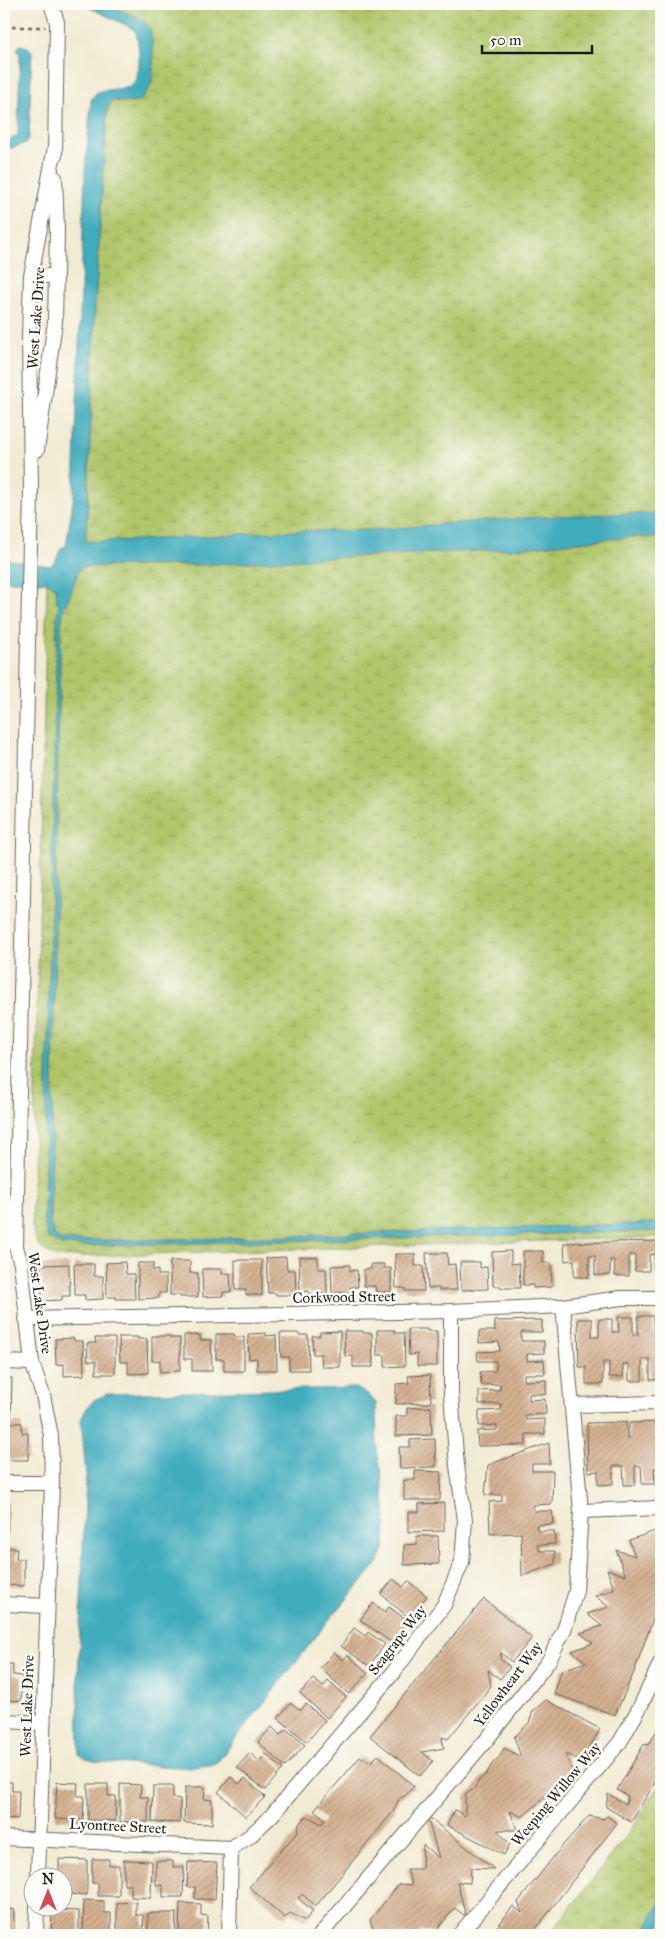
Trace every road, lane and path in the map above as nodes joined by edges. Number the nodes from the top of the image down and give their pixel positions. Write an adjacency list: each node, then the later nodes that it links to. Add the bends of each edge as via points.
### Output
1 (52, 4): 3 (street, West Lake Drive)
2 (62, 4): 3 (street, West Lake Drive)
3 (57, 24): 4 (path); 5 (street, West Lake Drive)
4 (4, 27)
5 (55, 147): 6 (street, West Lake Drive); 7 (street, West Lake Drive)
6 (31, 276): 7 (street); 8 (street, West Lake Drive)
7 (56, 276): 8 (street, West Lake Drive, via 52,351)
8 (31, 490): 9 (street, West Lake Drive)
9 (10, 1247): 13 (street, West Lake Drive, via 21,1264)
10 (661, 1298): 11 (street, Corkwood Street, via 621,1298)
11 (563, 1306): 12 (street, Corkwood Street); 17 (street, Yellowheart Way)
12 (451, 1311): 13 (street, Corkwood Street); 29 (street, Seagrape Way, via 451,1394 465,1520 462,1562 444,1605 393,1673 272,1815 250,1836)
13 (26, 1320): 15 (street, West Lake Drive)
14 (4, 1362): 15 (street)
15 (32, 1363): 19 (street, West Lake Drive, via 43,1395 51,1436)
16 (661, 1403): 17 (street)
17 (572, 1405): 21 (street, Yellowheart Way)
18 (4, 1483): 19 (street)
19 (52, 1483): 23 (street, West Lake Drive)
20 (661, 1508): 21 (street)
21 (581, 1511): 34 (street, Yellowheart Way, via 576,1590 564,1630 548,1662 488,1738)
22 (4, 1604): 23 (street)
23 (47, 1606): 26 (street, West Lake Drive)
24 (661, 1662): 35 (street, Weeping Willow Way, via 620,1742)
25 (4, 1721): 26 (street)
26 (43, 1722): 28 (street, West Lake Drive)
27 (4, 1838): 28 (street, Lyontree Street)
28 (39, 1839): 29 (street, Lyontree Street); 30 (street, West Lake Drive)
29 (231, 1848): 33 (street)
30 (38, 1866)
31 (37, 1916): 32 (street)
32 (36, 1935)
33 (229, 1935)
34 (320, 1935)
35 (459, 1935)

